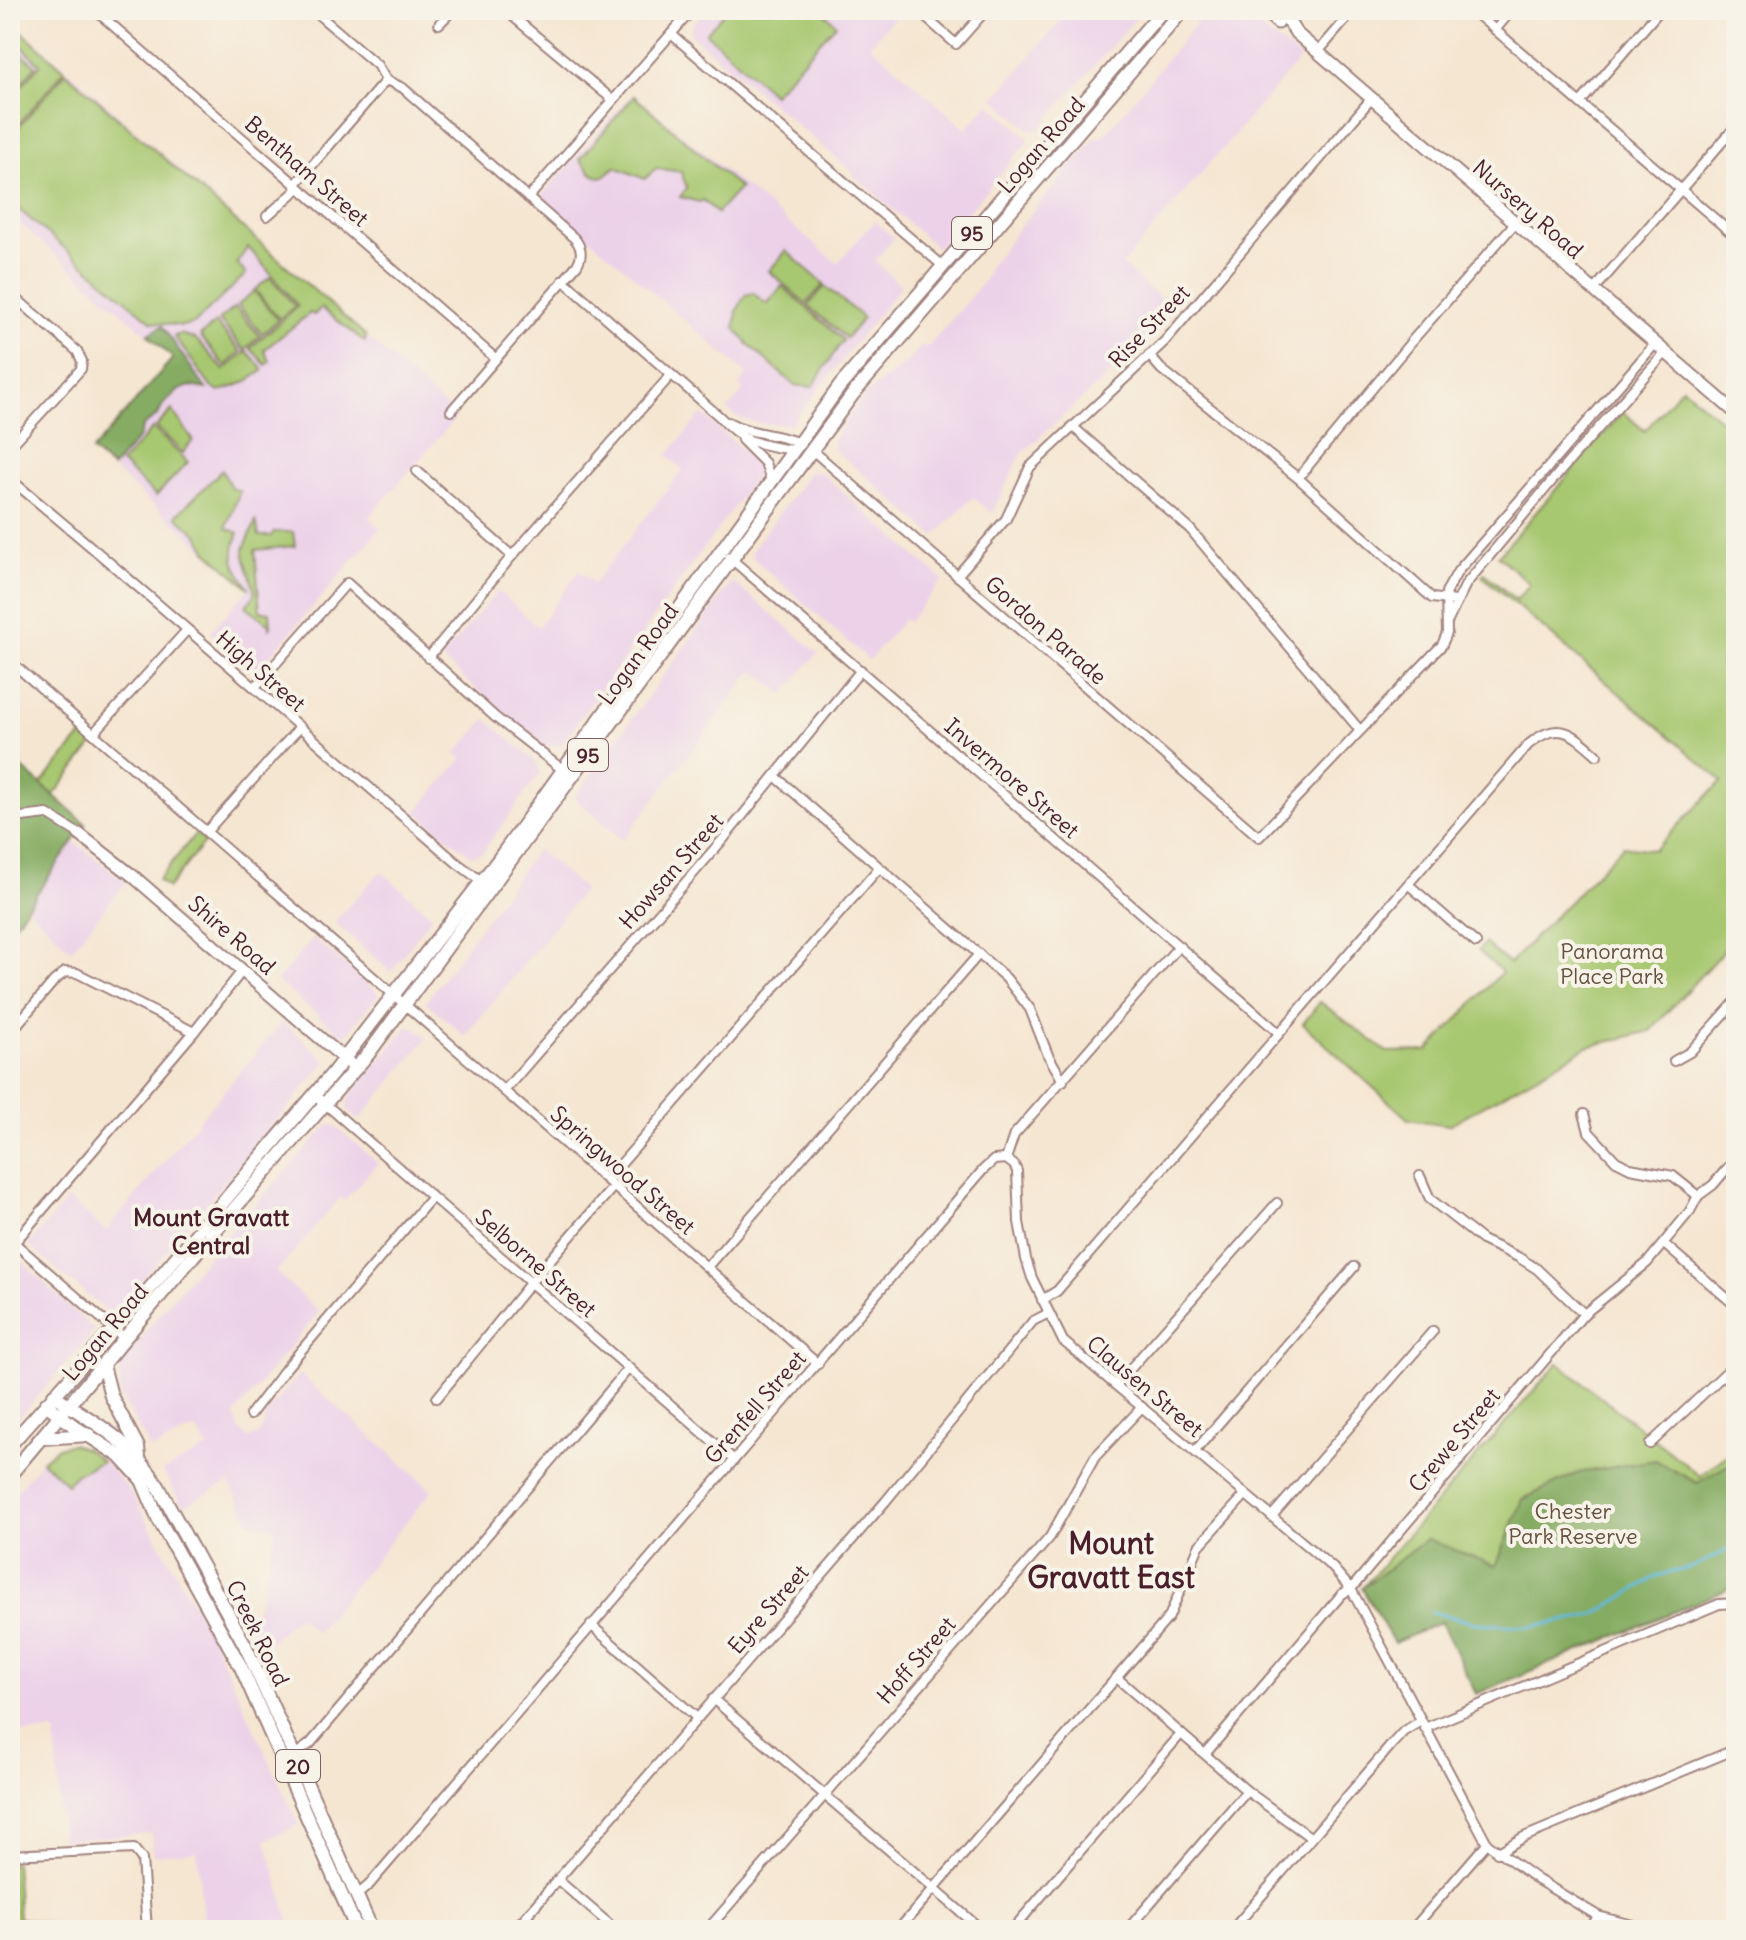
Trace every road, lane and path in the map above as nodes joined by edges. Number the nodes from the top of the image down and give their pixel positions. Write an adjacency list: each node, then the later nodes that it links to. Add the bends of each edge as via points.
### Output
1 (95, 10): 26 (street, Bentham Street)
2 (313, 10): 21 (street, via 377,65)
3 (453, 10): 16 (street)
4 (505, 10): 23 (street)
5 (692, 10): 19 (street)
6 (917, 10): 7 (street, via 956,44)
7 (986, 10)
8 (1163, 10): 32 (main road, Logan Road / 95)
9 (1183, 10): 47 (main road, Logan Road / 95, via 868,375)
10 (1263, 10): 18 (main road, Nursery Road)
11 (1275, 10): 18 (main road, Nursery Road)
12 (1354, 10): 20 (street)
13 (1472, 10): 17 (street)
14 (1512, 10): 17 (street)
15 (1660, 10): 24 (street)
16 (439, 24)
17 (1496, 29): 24 (street)
18 (1296, 33): 20 (main road, Nursery Road)
19 (671, 34): 23 (street); 32 (street)
20 (1318, 52): 22 (main road, Nursery Road)
21 (386, 80): 26 (street); 28 (street, via 403,88)
22 (1371, 99): 30 (main road, Nursery Road); 37 (street, Rise Street)
23 (613, 100): 28 (street)
24 (1580, 103): 27 (street)
25 (1736, 126): 27 (street)
26 (297, 186): 29 (street); 38 (street, Bentham Street)
27 (1680, 189): 31 (street); 34 (street)
28 (528, 198): 33 (street, via 574,238 581,251)
29 (267, 216)
30 (1515, 223): 34 (main road, Nursery Road); 49 (street)
31 (1736, 237)
32 (943, 266): 45 (main road, Logan Road / 95)
33 (563, 280): 38 (street); 39 (street)
34 (1593, 291): 36 (main road, Nursery Road)
35 (10, 293): 46 (street, via 82,361 81,369)
36 (1660, 348): 41 (main road, Nursery Road); 56 (street, via 1458,571); 57 (street)
37 (1149, 355): 43 (street, Rise Street); 49 (street)
38 (495, 358): 40 (street)
39 (671, 375): 42 (street); 53 (street)
40 (451, 411)
41 (1736, 413)
42 (720, 417): 44 (street); 45 (street)
43 (1072, 426): 55 (street, Rise Street, via 1030,467 1006,519); 65 (street, via 1190,529)
44 (734, 433): 45 (street, via 750,442); 51 (street, via 762,459)
45 (795, 446): 47 (main road); 51 (main road, Logan Road / 95)
46 (10, 447)
47 (811, 449): 54 (main road, Logan Road / 95); 55 (street, Gordon Parade)
48 (417, 471): 53 (street)
49 (1298, 478): 56 (street, via 1418,587)
50 (10, 479): 59 (street, High Street)
51 (771, 480): 52 (main road, Logan Road / 95)
52 (721, 550): 54 (street, Invermore Street); 68 (main road, Logan Road / 95)
53 (512, 556): 60 (street)
54 (732, 560): 62 (street, Invermore Street); 74 (main road, Logan Road / 95)
55 (957, 576): 65 (street, Gordon Parade, via 1259,837)
56 (1445, 601): 57 (street); 58 (street)
57 (1456, 601): 58 (street)
58 (1448, 621): 65 (street, via 1442,645)
59 (187, 630): 63 (street, High Street); 66 (street)
60 (428, 658): 63 (street, via 347,583); 68 (street)
61 (10, 661): 66 (street, Springwood Street)
62 (861, 670): 69 (street, Howsan Street); 77 (street, Invermore Street)
63 (255, 687): 64 (street, High Street)
64 (299, 728): 71 (street); 74 (street, High Street)
65 (1359, 729)
66 (94, 733): 71 (street, Springwood Street)
67 (1597, 755): 75 (street, via 1573,734 1555,729 1540,735)
68 (563, 770): 74 (main road, Logan Road / 95)
69 (775, 776): 73 (street); 90 (street, Howsan Street)
70 (10, 825): 72 (street, via 22,817 47,814)
71 (207, 831): 80 (street, Springwood Street)
72 (79, 834): 79 (main road, Shire Road)
73 (879, 868): 78 (street); 97 (street)
74 (486, 884): 80 (main road, Logan Road / 95); 82 (main road, Logan Road / 95)
75 (1409, 885): 76 (street); 85 (street)
76 (1476, 943)
77 (1179, 946): 85 (street, Invermore Street); 89 (street, Grenfell Street)
78 (979, 954): 89 (street, via 1030,1009); 103 (street)
79 (242, 971): 83 (street); 86 (main road, Shire Road)
80 (393, 993): 82 (street, Springwood Street); 86 (main road, Logan Road / 95)
81 (1736, 1001): 87 (street, via 1690,1052)
82 (405, 1003): 88 (main road, Logan Road / 95); 90 (street, Springwood Street)
83 (194, 1032): 84 (street, via 77,973 65,972); 101 (street)
84 (10, 1033)
85 (1279, 1033): 106 (street, via 1057,1291)
86 (344, 1059): 88 (main road, Shire Road); 91 (main road, Logan Road / 95)
87 (1674, 1061)
88 (356, 1069): 92 (main road, Logan Road / 95)
89 (1063, 1081): 95 (street, Grenfell Street, via 1014,1135)
90 (504, 1091): 97 (street, Springwood Street)
91 (315, 1095): 92 (street, Selborne Street); 110 (main road, Logan Road / 95)
92 (326, 1105): 99 (street, Selborne Street); 112 (main road, Logan Road / 95)
93 (1584, 1114): 98 (street, via 1589,1132 1616,1161 1673,1176)
94 (1736, 1158): 98 (street, Crewe Street)
95 (1006, 1159): 106 (street, Clausen Street, via 1017,1171 1022,1240); 114 (street, Grenfell Street, via 994,1160 983,1170)
96 (1420, 1176): 109 (street, via 1430,1199 1482,1240 1537,1269)
97 (610, 1183): 103 (street, Springwood Street); 105 (street)
98 (1698, 1196): 102 (street, Crewe Street)
99 (432, 1197): 105 (street, Selborne Street); 122 (street)
100 (1277, 1203): 117 (street)
101 (11, 1243): 110 (street)
102 (1664, 1244): 107 (street); 109 (street, Crewe Street)
103 (707, 1267): 114 (street, Springwood Street)
104 (1354, 1267): 128 (street)
105 (531, 1282): 116 (street, Selborne Street); 118 (street)
106 (1042, 1300): 108 (street, Clausen Street)
107 (1736, 1306)
108 (1049, 1313): 117 (street, Clausen Street, via 1063,1341); 138 (street, Eyre Street, via 1033,1321)
109 (1584, 1314): 134 (street, Crewe Street)
110 (115, 1329): 112 (street); 119 (main road, Logan Road / 95)
111 (1433, 1331): 133 (street)
112 (125, 1339): 115 (main road, Logan Road / 95)
113 (1736, 1363): 126 (street)
114 (818, 1364): 130 (street, Grenfell Street)
115 (103, 1365): 120 (main road, Logan Road / 95); 129 (main road)
116 (629, 1368): 130 (street, Selborne Street); 144 (street, via 310,1744)
117 (1116, 1385): 121 (street, Clausen Street)
118 (437, 1398)
119 (50, 1400): 120 (main road, Creek Road / 20); 123 (main road, Creek Road / 20); 127 (main road, Logan Road / 95)
120 (70, 1406): 123 (main road, Logan Road / 95); 129 (main road, Creek Road / 20, via 112,1432)
121 (1142, 1407): 128 (street, Clausen Street); 146 (street, Hoff Street, via 1095,1457 1050,1537)
122 (250, 1415)
123 (61, 1417): 124 (main road, Creek Road / 20); 125 (main road, Logan Road / 95)
124 (89, 1435): 125 (main road); 156 (main road, Creek Road / 20, via 120,1456 146,1487 241,1667)
125 (42, 1438): 131 (main road, Logan Road / 95)
126 (1650, 1444)
127 (10, 1445)
128 (1195, 1451): 132 (street, Clausen Street)
129 (139, 1457): 144 (main road, Creek Road / 20, via 228,1611)
130 (733, 1459): 136 (street, Grenfell Street)
131 (10, 1475)
132 (1246, 1494): 133 (street, Clausen Street); 137 (street, via 1199,1546 1169,1617)
133 (1272, 1516): 134 (street, Clausen Street)
134 (1351, 1589): 140 (street, Clausen Street); 143 (street, Crewe Street)
135 (1736, 1603): 140 (street, via 1719,1604)
136 (591, 1625): 139 (street); 153 (street, Grenfell Street)
137 (1117, 1678): 141 (street); 152 (street)
138 (713, 1699): 139 (street, Eyre Street); 146 (street)
139 (697, 1718): 151 (street, Eyre Street)
140 (1423, 1724): 147 (street, via 1404,1731); 148 (street, Clausen Street)
141 (1181, 1734): 143 (street); 163 (street)
142 (1736, 1749): 149 (street)
143 (1206, 1753): 145 (street)
144 (293, 1756): 153 (main road, Creek Road / 20)
145 (1247, 1791): 147 (street); 164 (street)
146 (823, 1794): 152 (street); 160 (street, Hoff Street)
147 (1310, 1837): 165 (street)
148 (1487, 1843): 149 (street, Clausen Street); 166 (street)
149 (1497, 1853): 154 (street, Clausen Street)
150 (10, 1855): 155 (street, via 134,1849 142,1859)
151 (558, 1880): 158 (street, Eyre Street); 159 (street)
152 (934, 1889): 161 (street); 162 (street)
153 (356, 1896): 157 (main road, Creek Road / 20)
154 (1598, 1916): 167 (street); 168 (street, Clausen Street)
155 (147, 1930)
156 (357, 1930)
157 (372, 1930)
158 (514, 1930)
159 (616, 1930)
160 (707, 1930)
161 (898, 1930)
162 (982, 1930)
163 (1012, 1930)
164 (1127, 1930)
165 (1232, 1930)
166 (1412, 1930)
167 (1590, 1930)
168 (1652, 1930)

